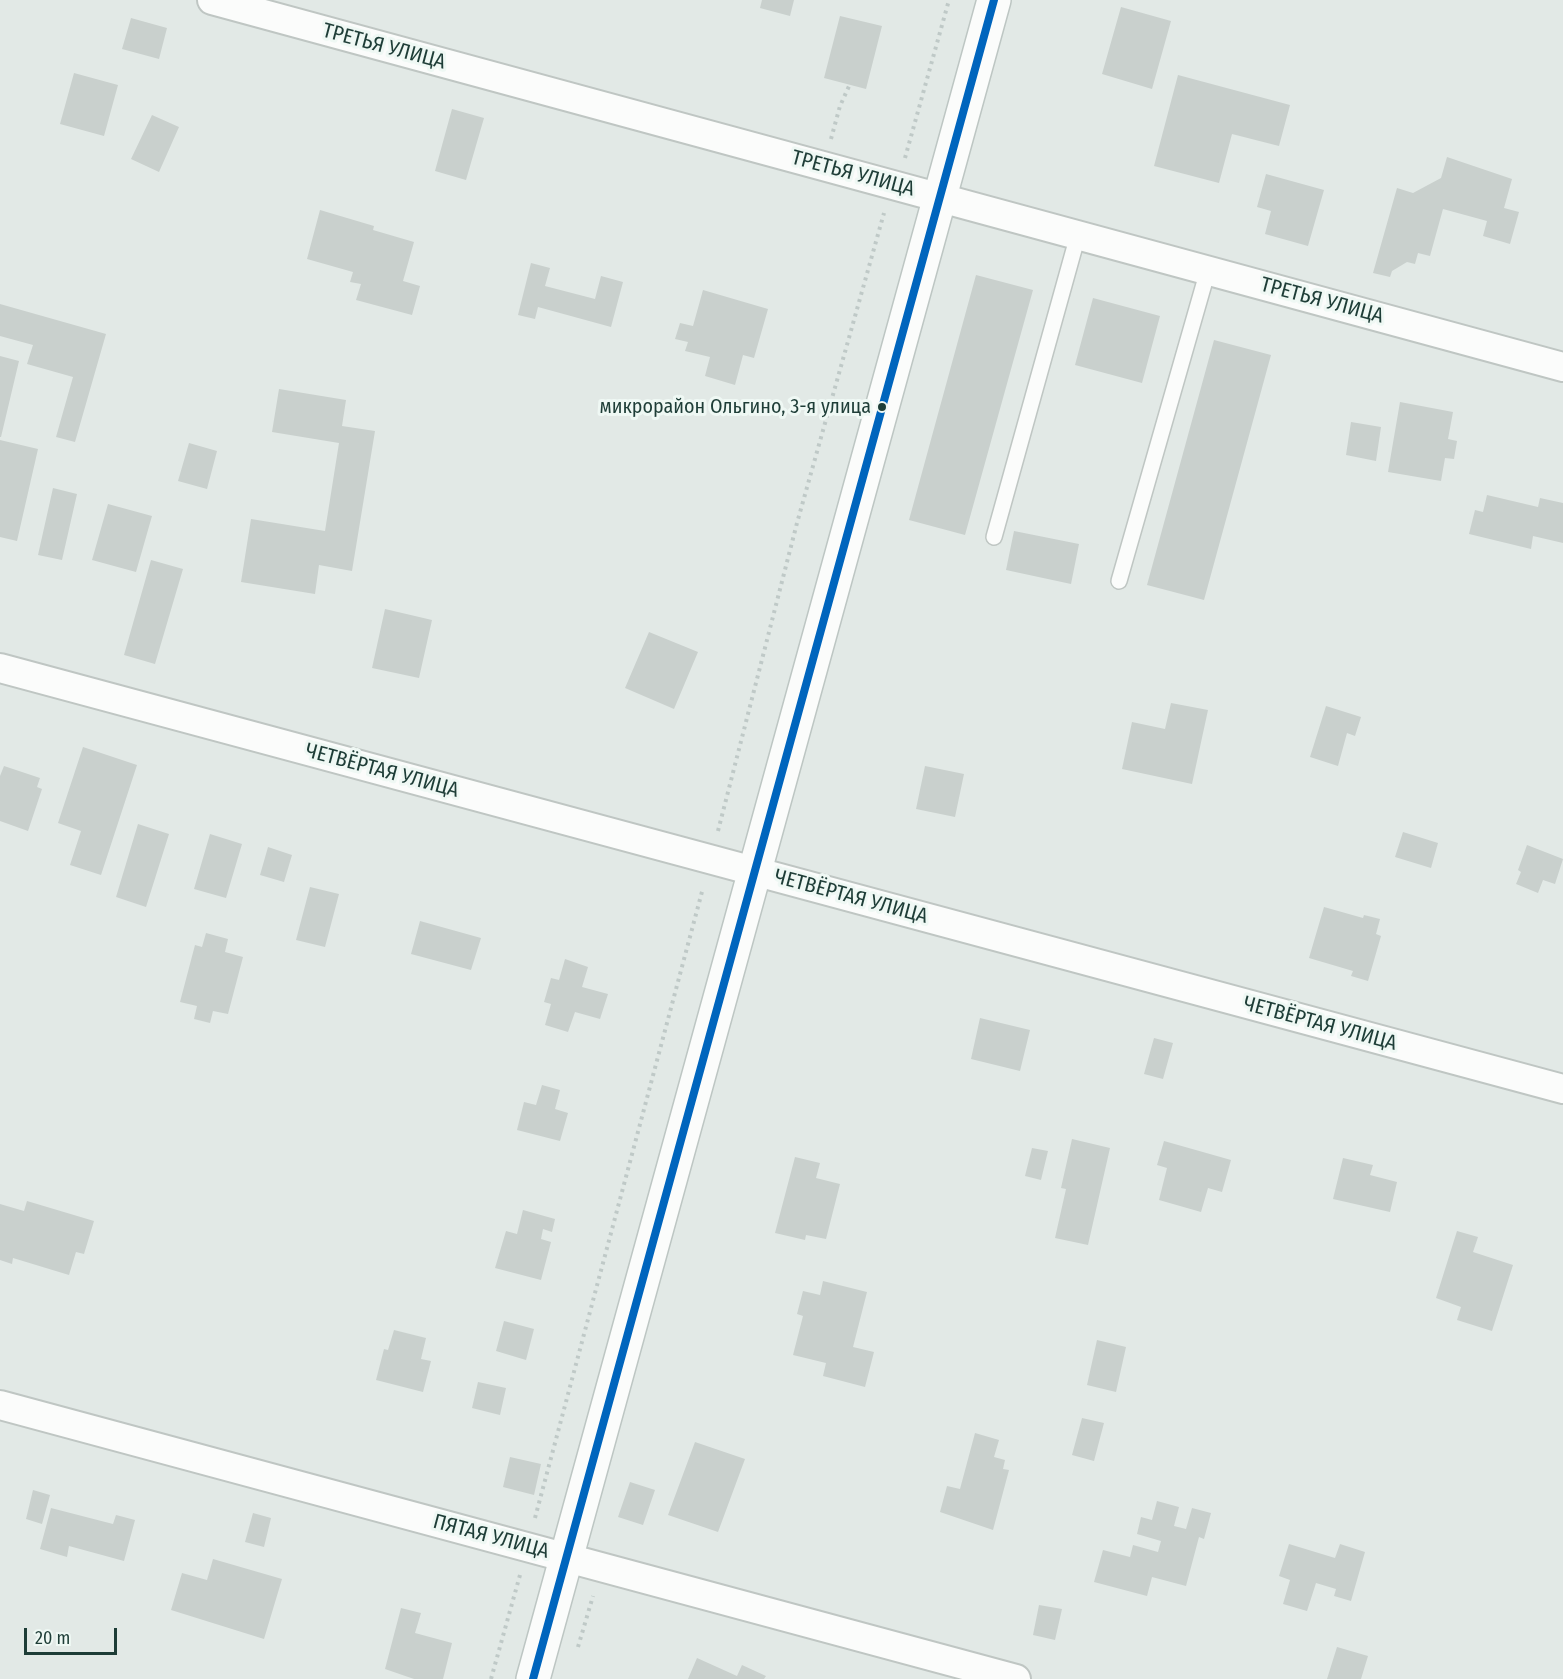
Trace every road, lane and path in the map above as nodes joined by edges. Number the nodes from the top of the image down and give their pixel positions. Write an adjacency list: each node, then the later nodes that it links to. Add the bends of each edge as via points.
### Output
1 (212, 0): 5 (street, ТРЕТЬЯ УЛИЦА)
2 (949, 0): 6 (path, via 909,148)
3 (994, 0): 7 (street)
4 (850, 84): 5 (path)
5 (824, 166): 6 (street, ТРЕТЬЯ УЛИЦА)
6 (892, 185): 7 (street, ТРЕТЬЯ УЛИЦА); 14 (path)
7 (940, 197): 8 (street, ТРЕТЬЯ УЛИЦА); 15 (street)
8 (1078, 235): 9 (street, ТРЕТЬЯ УЛИЦА); 11 (lane)
9 (1208, 270): 10 (street, ТРЕТЬЯ УЛИЦА); 12 (lane)
10 (1563, 367)
11 (994, 537)
12 (1119, 580)
13 (0, 668): 14 (street, ЧЕТВЁРТАЯ УЛИЦА)
14 (710, 860): 15 (street, ЧЕТВЁРТАЯ УЛИЦА); 18 (path)
15 (755, 871): 16 (street, ЧЕТВЁРТАЯ УЛИЦА); 19 (street)
16 (1563, 1089)
17 (0, 1405): 18 (street, ПЯТАЯ УЛИЦА)
18 (527, 1547): 19 (street, ПЯТАЯ УЛИЦА); 20 (path)
19 (566, 1557): 21 (street); 22 (street, ПЯТАЯ УЛИЦА)
20 (492, 1679)
21 (533, 1679)
22 (1016, 1679)

